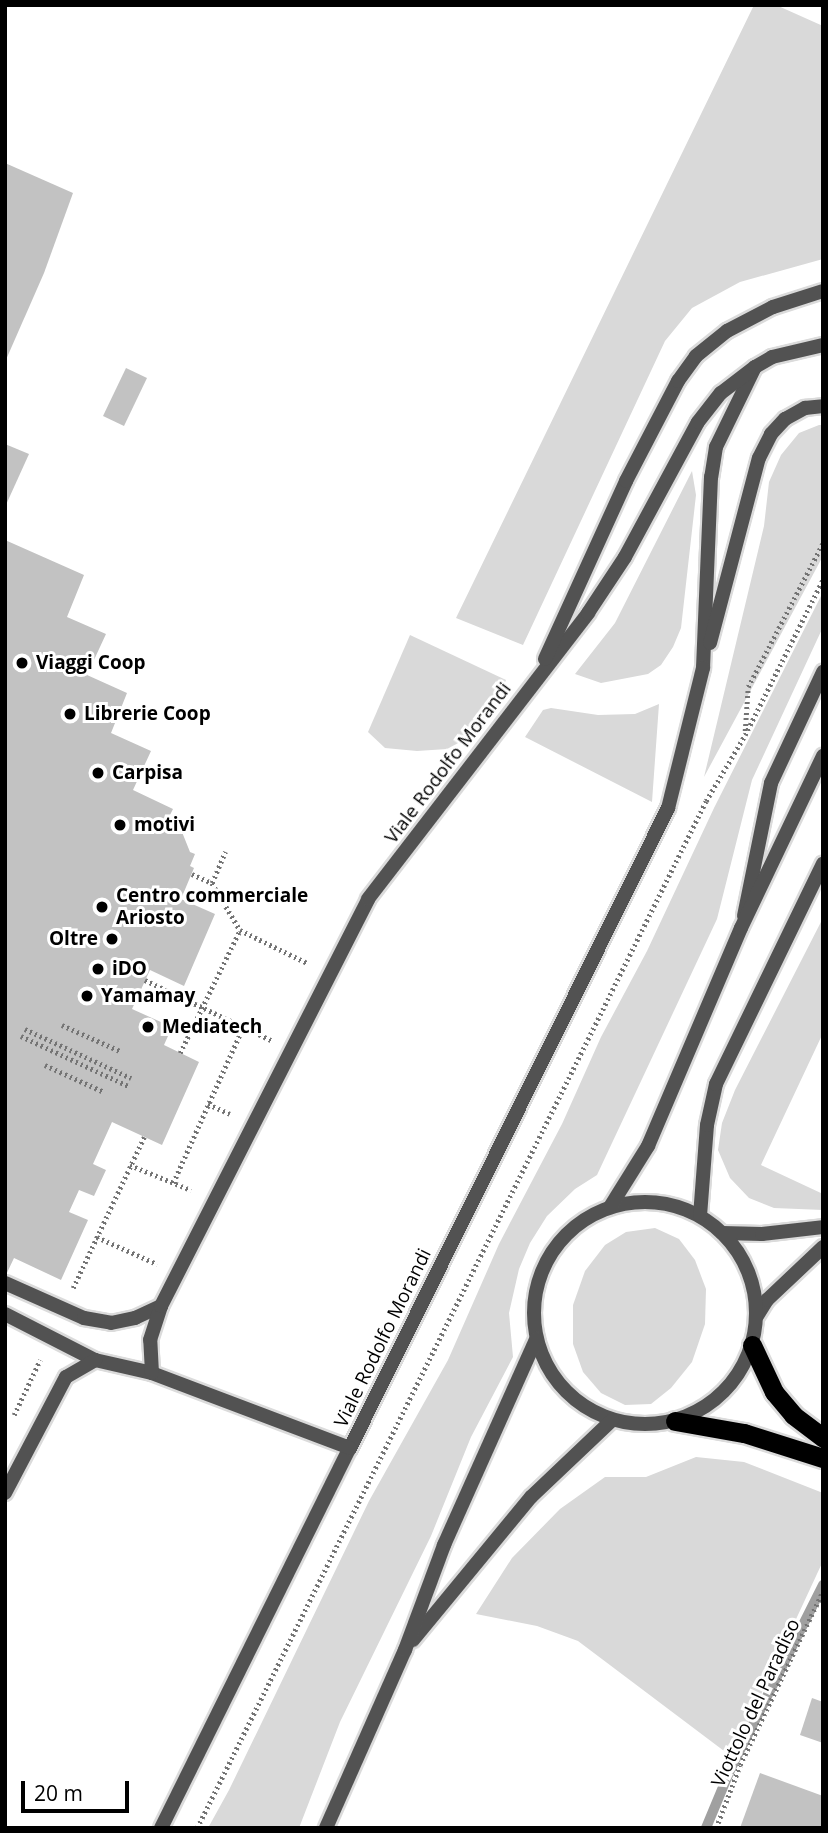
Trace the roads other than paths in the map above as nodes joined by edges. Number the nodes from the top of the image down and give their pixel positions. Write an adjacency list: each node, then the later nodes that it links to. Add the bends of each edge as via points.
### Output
1 (823, 291): 7 (street, Viale Rodolfo Morandi, via 773,307 727,331 696,356 678,380)
2 (823, 345): 3 (street, Viale Rodolfo Morandi, via 772,357)
3 (755, 367): 5 (street, Viale Rodolfo Morandi, via 716,447); 7 (street, Viale Rodolfo Morandi, via 721,393 698,422 625,557)
4 (823, 406): 5 (street, Viale Rodolfo Morandi, via 805,408 785,419 759,458)
5 (703, 668): 27 (street, Viale Rodolfo Morandi, via 668,808 649,852)
6 (823, 672): 10 (street, via 771,783)
7 (534, 682): 17 (street, Viale Rodolfo Morandi, via 368,899)
8 (823, 757): 10 (street)
9 (823, 864): 12 (street, via 716,1084 706,1125)
10 (741, 928): 11 (street, via 648,1146)
11 (610, 1207): 12 (street, via 656,1203); 20 (street, via 585,1219 547,1259 533,1312)
12 (700, 1216): 14 (street)
13 (823, 1227): 14 (street)
14 (722, 1233): 19 (street, via 741,1257 753,1285)
15 (823, 1247): 19 (street, via 767,1300)
16 (5, 1283): 17 (street, via 84,1318 111,1323)
17 (161, 1306): 23 (street, Viale Rodolfo Morandi, via 150,1340)
18 (5, 1314): 22 (street)
19 (757, 1316): 21 (street)
20 (536, 1339): 24 (street, via 546,1366 563,1390); 30 (street, via 444,1545)
21 (752, 1345): 25 (street, via 723,1393 701,1410); 26 (highway, via 774,1392 793,1415)
22 (95, 1360): 23 (street); 29 (street, via 66,1377)
23 (152, 1373): 27 (street, Viale Rodolfo Morandi)
24 (612, 1420): 25 (street, via 643,1424); 30 (street, via 531,1497)
25 (675, 1421): 28 (highway, via 744,1433)
26 (823, 1438)
27 (350, 1448): 31 (street)
28 (823, 1458)
29 (5, 1493)
30 (405, 1650): 32 (street)
31 (162, 1828)
32 (326, 1828)

